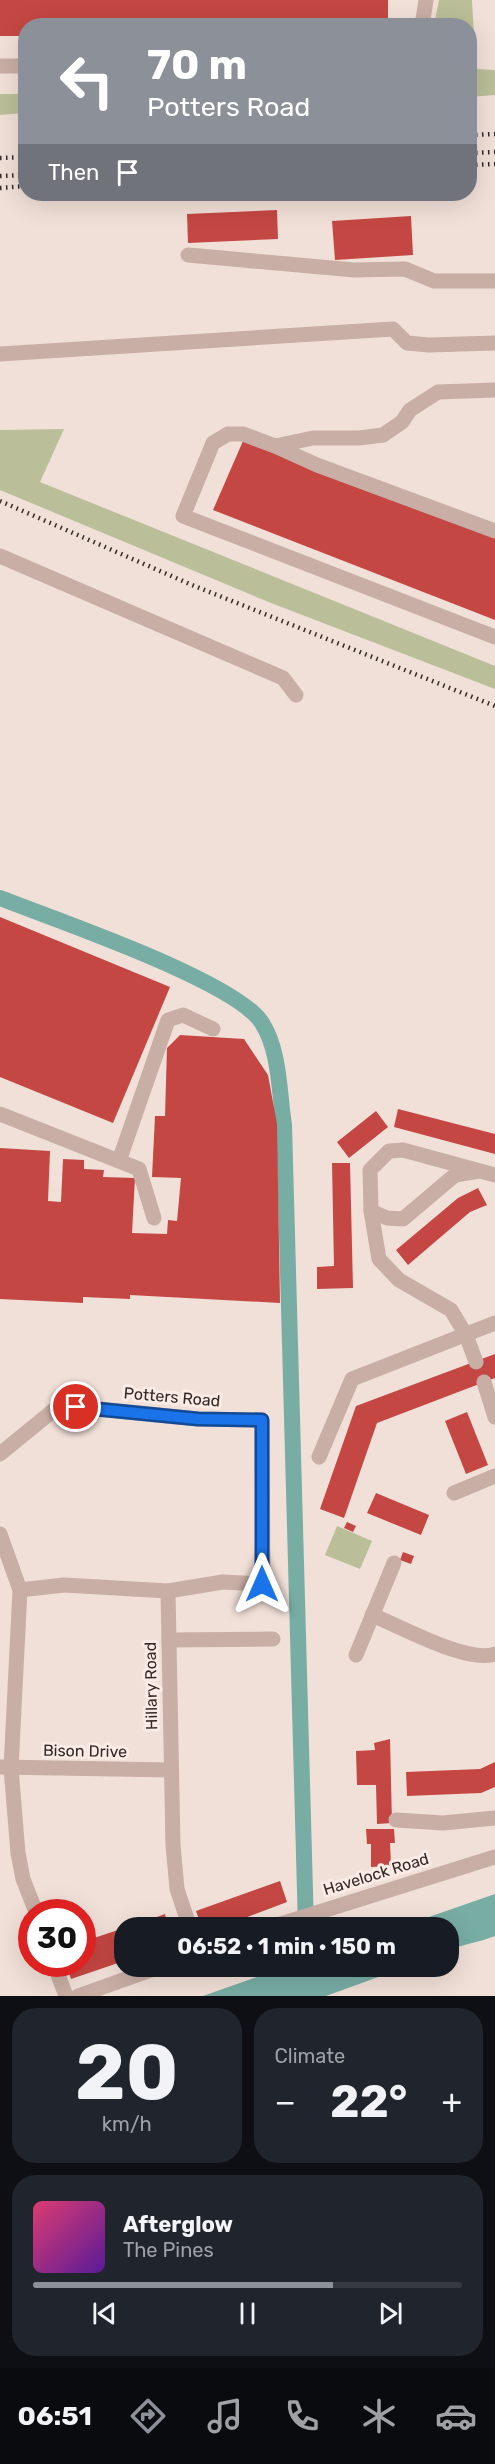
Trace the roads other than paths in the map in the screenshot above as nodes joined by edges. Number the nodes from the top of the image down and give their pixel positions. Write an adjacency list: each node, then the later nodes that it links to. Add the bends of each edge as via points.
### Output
1 (426, 0): 2 (street)
2 (423, 18)
3 (0, 66): 4 (street)
4 (18, 66)
5 (188, 255): 6 (street, via 354,270 405,269 434,281)
6 (495, 281)
7 (495, 343): 8 (street, via 407,343 393,329)
8 (0, 354)
9 (495, 390): 10 (street, via 438,392 410,410 402,422 383,435 314,438)
10 (275, 446): 11 (street); 13 (street, via 243,434 228,434 213,442 183,516)
11 (495, 531)
12 (0, 556): 14 (street, via 284,678)
13 (495, 638)
14 (296, 695)
15 (213, 1029): 17 (street, via 183,1015 168,1020)
16 (0, 1114): 17 (street)
17 (119, 1161): 21 (street, via 139,1169)
18 (479, 1171): 19 (street); 20 (street, via 403,1150 389,1151 370,1170); 22 (street, via 454,1175)
19 (495, 1175)
20 (371, 1211): 22 (street); 23 (street)
21 (154, 1218)
22 (403, 1219): 23 (street, via 384,1235)
23 (376, 1251): 25 (street, via 399,1280 451,1310)
24 (495, 1323): 25 (street)
25 (466, 1335): 26 (street); 30 (street, via 352,1379)
26 (476, 1362)
27 (484, 1382): 28 (street)
28 (495, 1417)
29 (0, 1454): 36 (street, Potters Road, via 60,1405 198,1419 256,1420 262,1584 223,1582)
30 (319, 1457)
31 (495, 1476): 32 (street)
32 (454, 1493)
33 (0, 1534): 35 (street)
34 (394, 1563): 37 (street)
35 (20, 1590): 36 (street, via 64,1585); 42 (street)
36 (168, 1591): 39 (street, Hillary Road)
37 (372, 1615): 40 (street, via 462,1653); 41 (street)
38 (273, 1639): 39 (street)
39 (169, 1640): 43 (street, Hillary Road)
40 (495, 1654)
41 (356, 1655)
42 (6, 1767): 43 (street, Bison Drive); 47 (street, via 18,1853)
43 (170, 1770): 48 (street, Hillary Road, via 177,1889)
44 (495, 1818): 45 (street, via 443,1823)
45 (396, 1820)
46 (495, 1857): 49 (street, Havelock Road)
47 (31, 1899)
48 (186, 1917)
49 (300, 1917)
50 (59, 1977): 52 (street)
51 (131, 1977): 53 (street)
52 (66, 1996)
53 (78, 1996)

